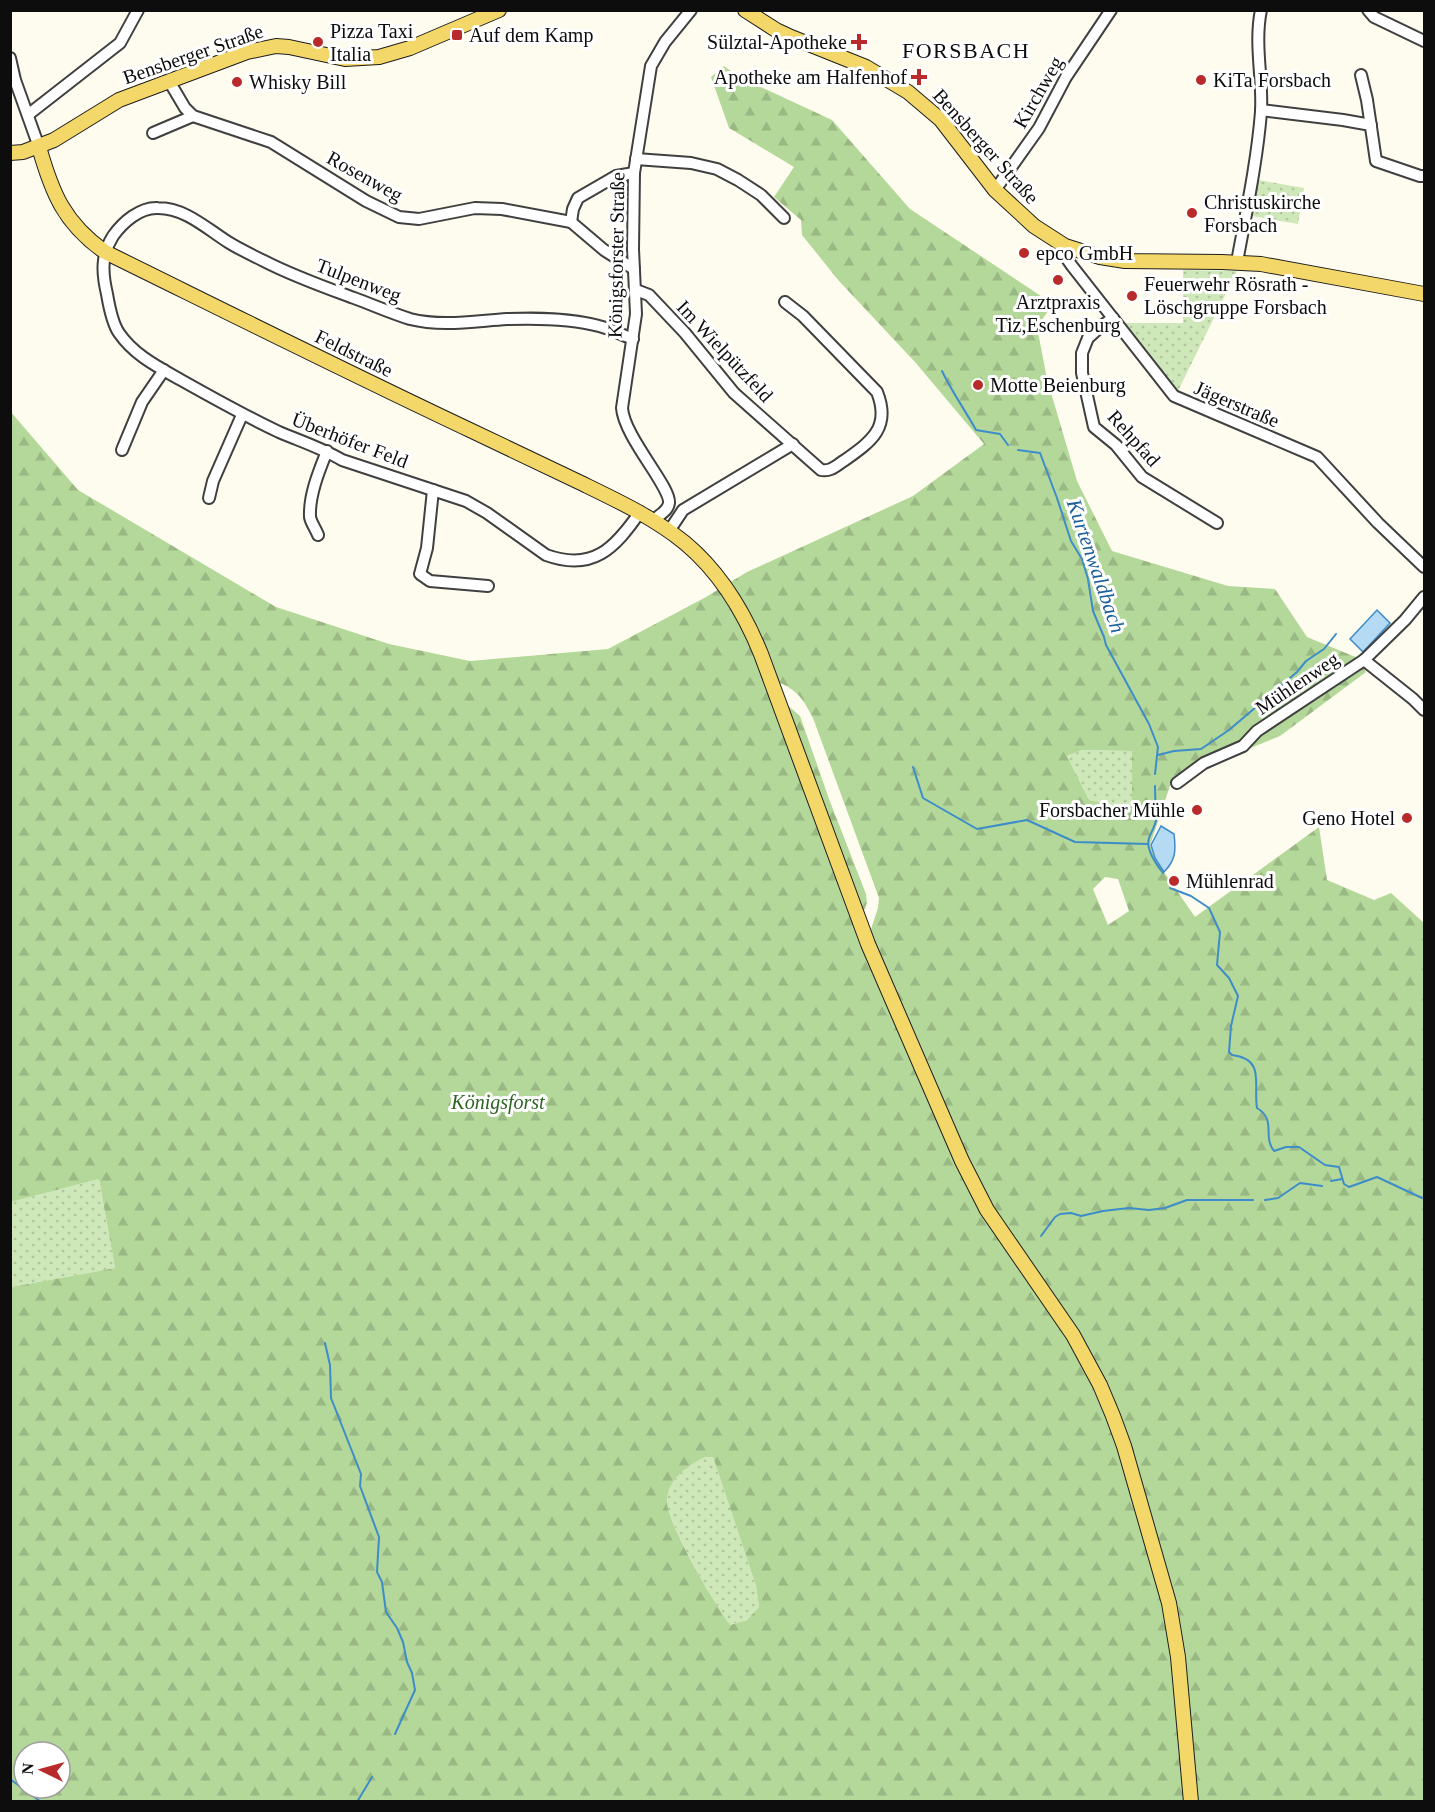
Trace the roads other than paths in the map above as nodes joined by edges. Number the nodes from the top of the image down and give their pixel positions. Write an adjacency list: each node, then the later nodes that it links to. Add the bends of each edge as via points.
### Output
1 (138, 10): 13 (street, via 120,43)
2 (499, 10): 11 (main road, Bensberger Straße, via 379,57 345,59 289,47 268,47)
3 (691, 10): 19 (street, Königsforster Straße, via 651,66)
4 (745, 10): 22 (main road, Bensberger Straße, via 776,30 866,67 908,92 941,120)
5 (1111, 10): 22 (street, Kirchweg, via 1066,77 1039,128)
6 (1261, 10): 12 (street)
7 (1368, 10): 8 (street, via 1374,17)
8 (1425, 41)
9 (10, 58): 13 (street)
10 (1361, 75): 15 (street)
11 (169, 81): 14 (street); 17 (main road, Bensberger Straße, via 119,100)
12 (1261, 110): 15 (street); 27 (street)
13 (28, 114): 17 (street)
14 (193, 116): 16 (street); 24 (street, Rosenweg, via 272,141 366,201 399,217 419,219 475,208)
15 (1371, 125): 21 (street, via 1376,161)
16 (153, 133)
17 (39, 147): 18 (main road, Bensberger Straße); 26 (main road, Feldstraße, via 63,209 86,239)
18 (10, 153)
19 (636, 159): 20 (street, Königsforster Straße); 23 (street, via 717,169 760,195)
20 (634, 173): 24 (street, via 616,176 578,198); 28 (street, Königsforster Straße)
21 (1425, 176)
22 (995, 190): 25 (main road, Bensberger Straße, via 1034,226)
23 (784, 218)
24 (571, 222): 28 (street)
25 (1065, 246): 27 (main road, Bensberger Straße, via 1125,261); 32 (street, Jägerstraße, via 1065,256)
26 (105, 252): 33 (street, Tulpenweg, via 129,219 143,210 170,209 289,273 412,319 450,323 506,319 571,321); 34 (street, Überhöfer Feld, via 102,274 118,332 135,352); 43 (main road, Feldstraße)
27 (1237, 262): 30 (main road, Bensberger Straße)
28 (634, 269): 29 (street, Königsforster Straße)
29 (636, 290): 33 (street, Königsforster Straße); 36 (street, Im Wielpützfeld, via 649,295 734,393)
30 (1425, 294)
31 (785, 302): 36 (street, Im Wielpützfeld, via 877,392 882,411 872,440 830,470 821,470)
32 (1113, 318): 45 (street, Rehpfad, via 1088,338 1082,353 1082,373 1094,427 1142,477); 48 (street, Jägerstraße, via 1174,396 1317,457)
33 (633, 339): 41 (street, Königsforster Straße, via 622,400 624,418)
34 (164, 370): 35 (street, Überhöfer Feld); 37 (street, via 142,402)
35 (242, 415): 38 (street, Überhöfer Feld); 40 (street)
36 (793, 444): 42 (street)
37 (122, 450)
38 (327, 451): 39 (street, Überhöfer Feld, via 342,460); 47 (street, via 317,475 310,519)
39 (434, 490): 43 (street, Überhöfer Feld, via 466,501 546,555 566,560 586,560 606,552); 49 (street, via 420,574 430,581)
40 (209, 498)
41 (670, 501): 42 (street, Königsforster Straße); 44 (street)
42 (683, 510): 46 (street)
43 (640, 512): 44 (main road, Feldstraße)
44 (654, 520): 46 (main road, Feldstraße)
45 (1217, 523)
46 (669, 531): 54 (main road, Feldstraße, via 712,570 733,597 754,636 864,934 969,1176 987,1210 1073,1335 1113,1416 1169,1603 1178,1657)
47 (318, 535)
48 (1425, 567)
49 (488, 586)
50 (1425, 597): 51 (street, Mühlenweg)
51 (1364, 660): 52 (street); 53 (street, Mühlenweg, via 1257,731 1243,746 1204,763)
52 (1425, 710)
53 (1177, 783)
54 (1191, 1802)

